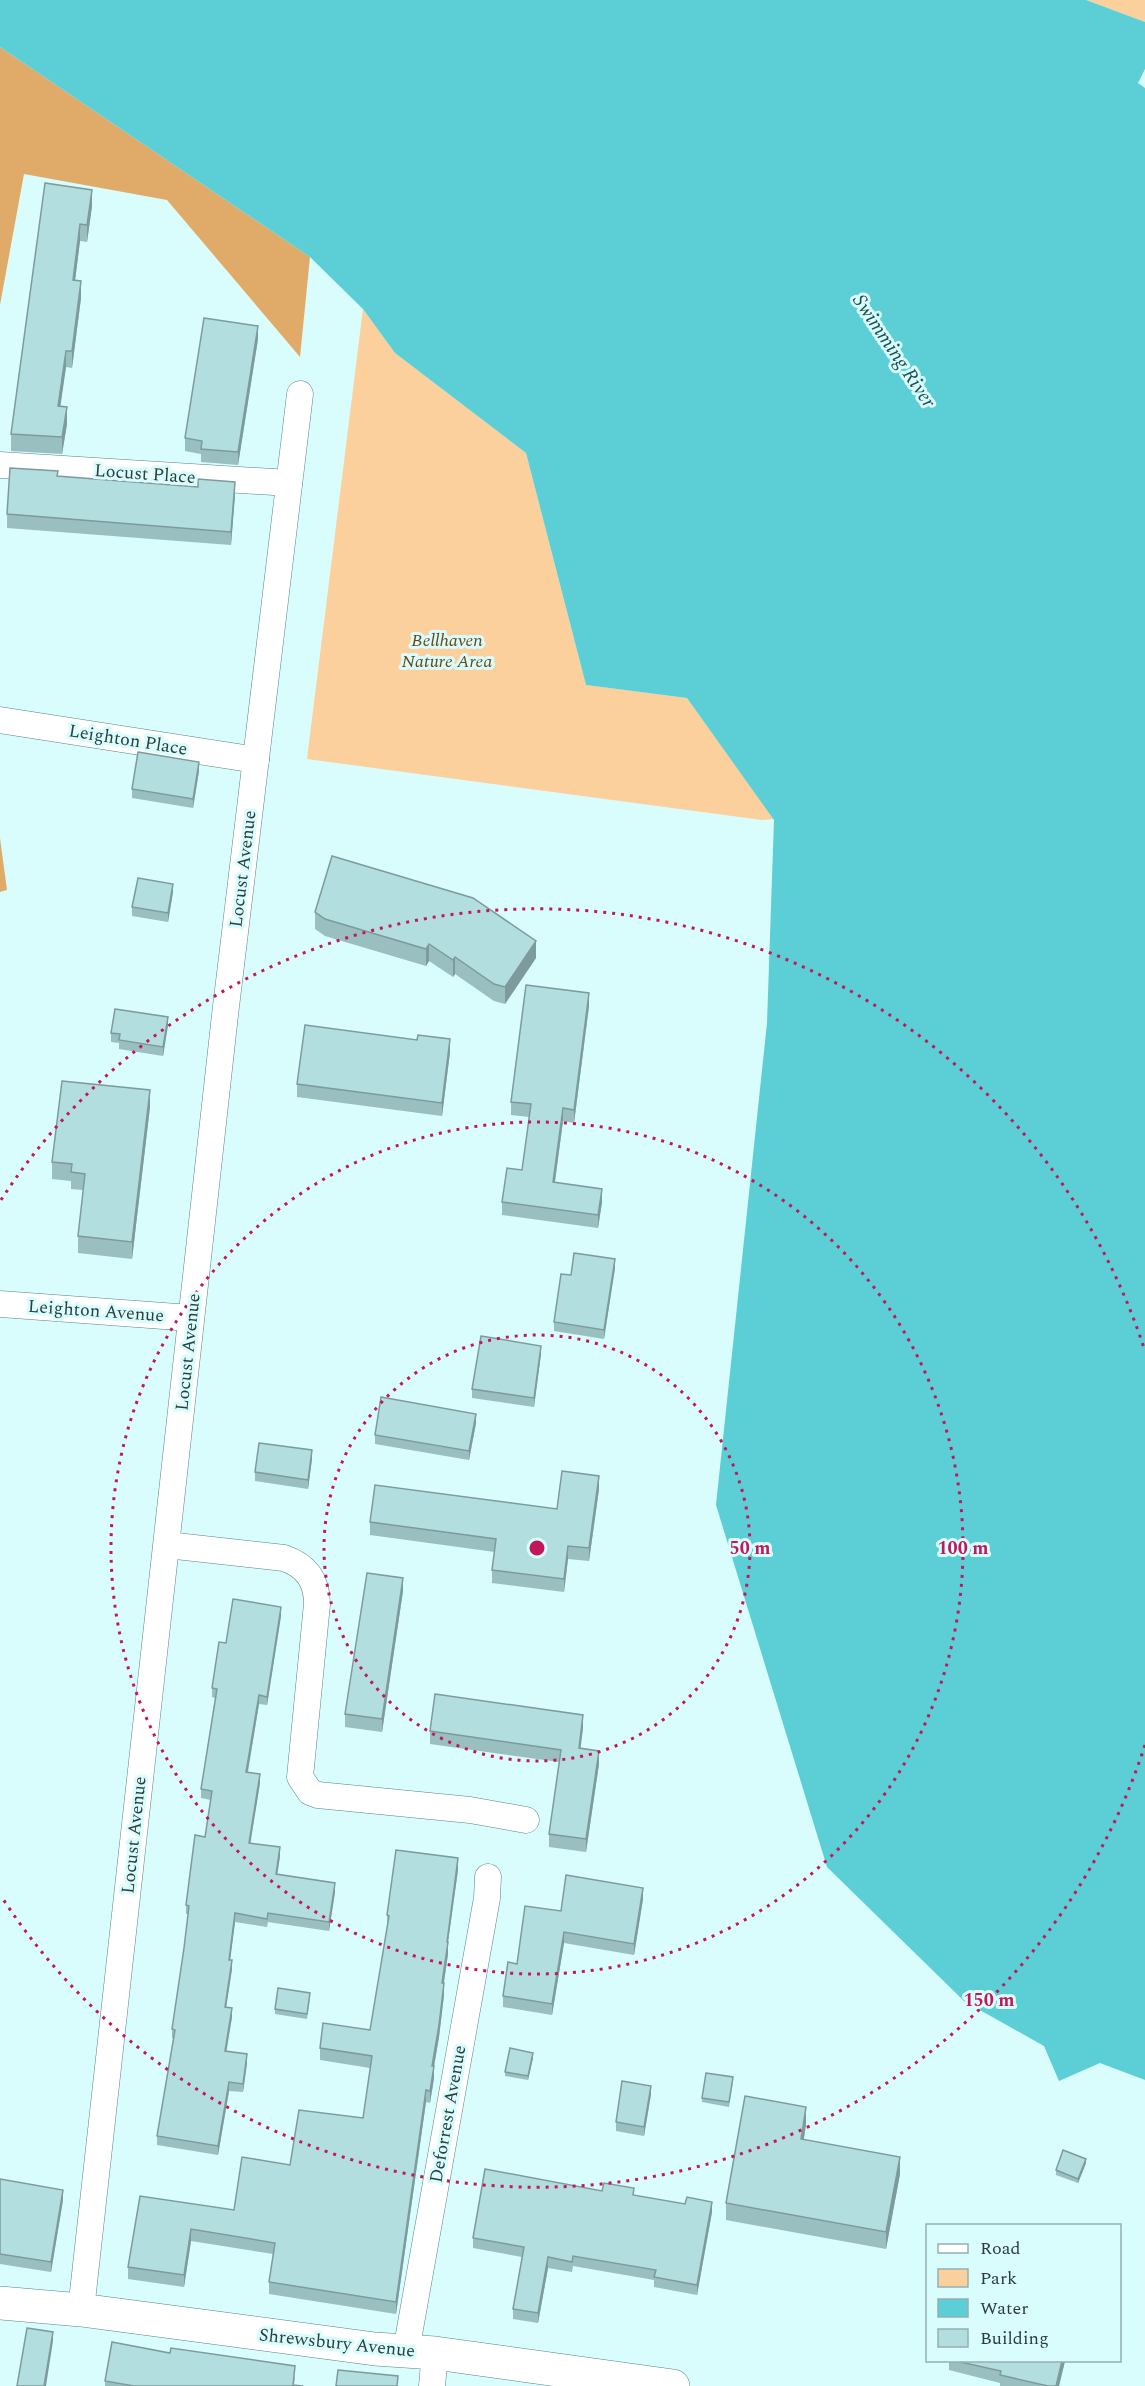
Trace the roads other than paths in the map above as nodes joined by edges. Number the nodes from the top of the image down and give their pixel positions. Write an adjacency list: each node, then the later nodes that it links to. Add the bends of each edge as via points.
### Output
1 (300, 394): 3 (street, Locust Avenue)
2 (0, 465): 3 (street, Locust Place)
3 (290, 483): 5 (street, Locust Avenue)
4 (0, 720): 5 (street, Leighton Place)
5 (256, 760): 7 (street, Locust Avenue)
6 (0, 1304): 7 (street, Leighton Avenue)
7 (191, 1318): 8 (street, Locust Avenue)
8 (167, 1545): 9 (street, via 284,1558 298,1563 311,1576 317,1604 300,1777 310,1792); 12 (street, Locust Avenue)
9 (526, 1820)
10 (488, 1877): 13 (street, Deforrest Avenue)
11 (0, 2303): 12 (main road, Shrewsbury Avenue)
12 (81, 2310): 13 (main road, Shrewsbury Avenue)
13 (420, 2352): 14 (street, Deforrest Avenue); 15 (main road, Shrewsbury Avenue)
14 (432, 2386)
15 (673, 2386)

